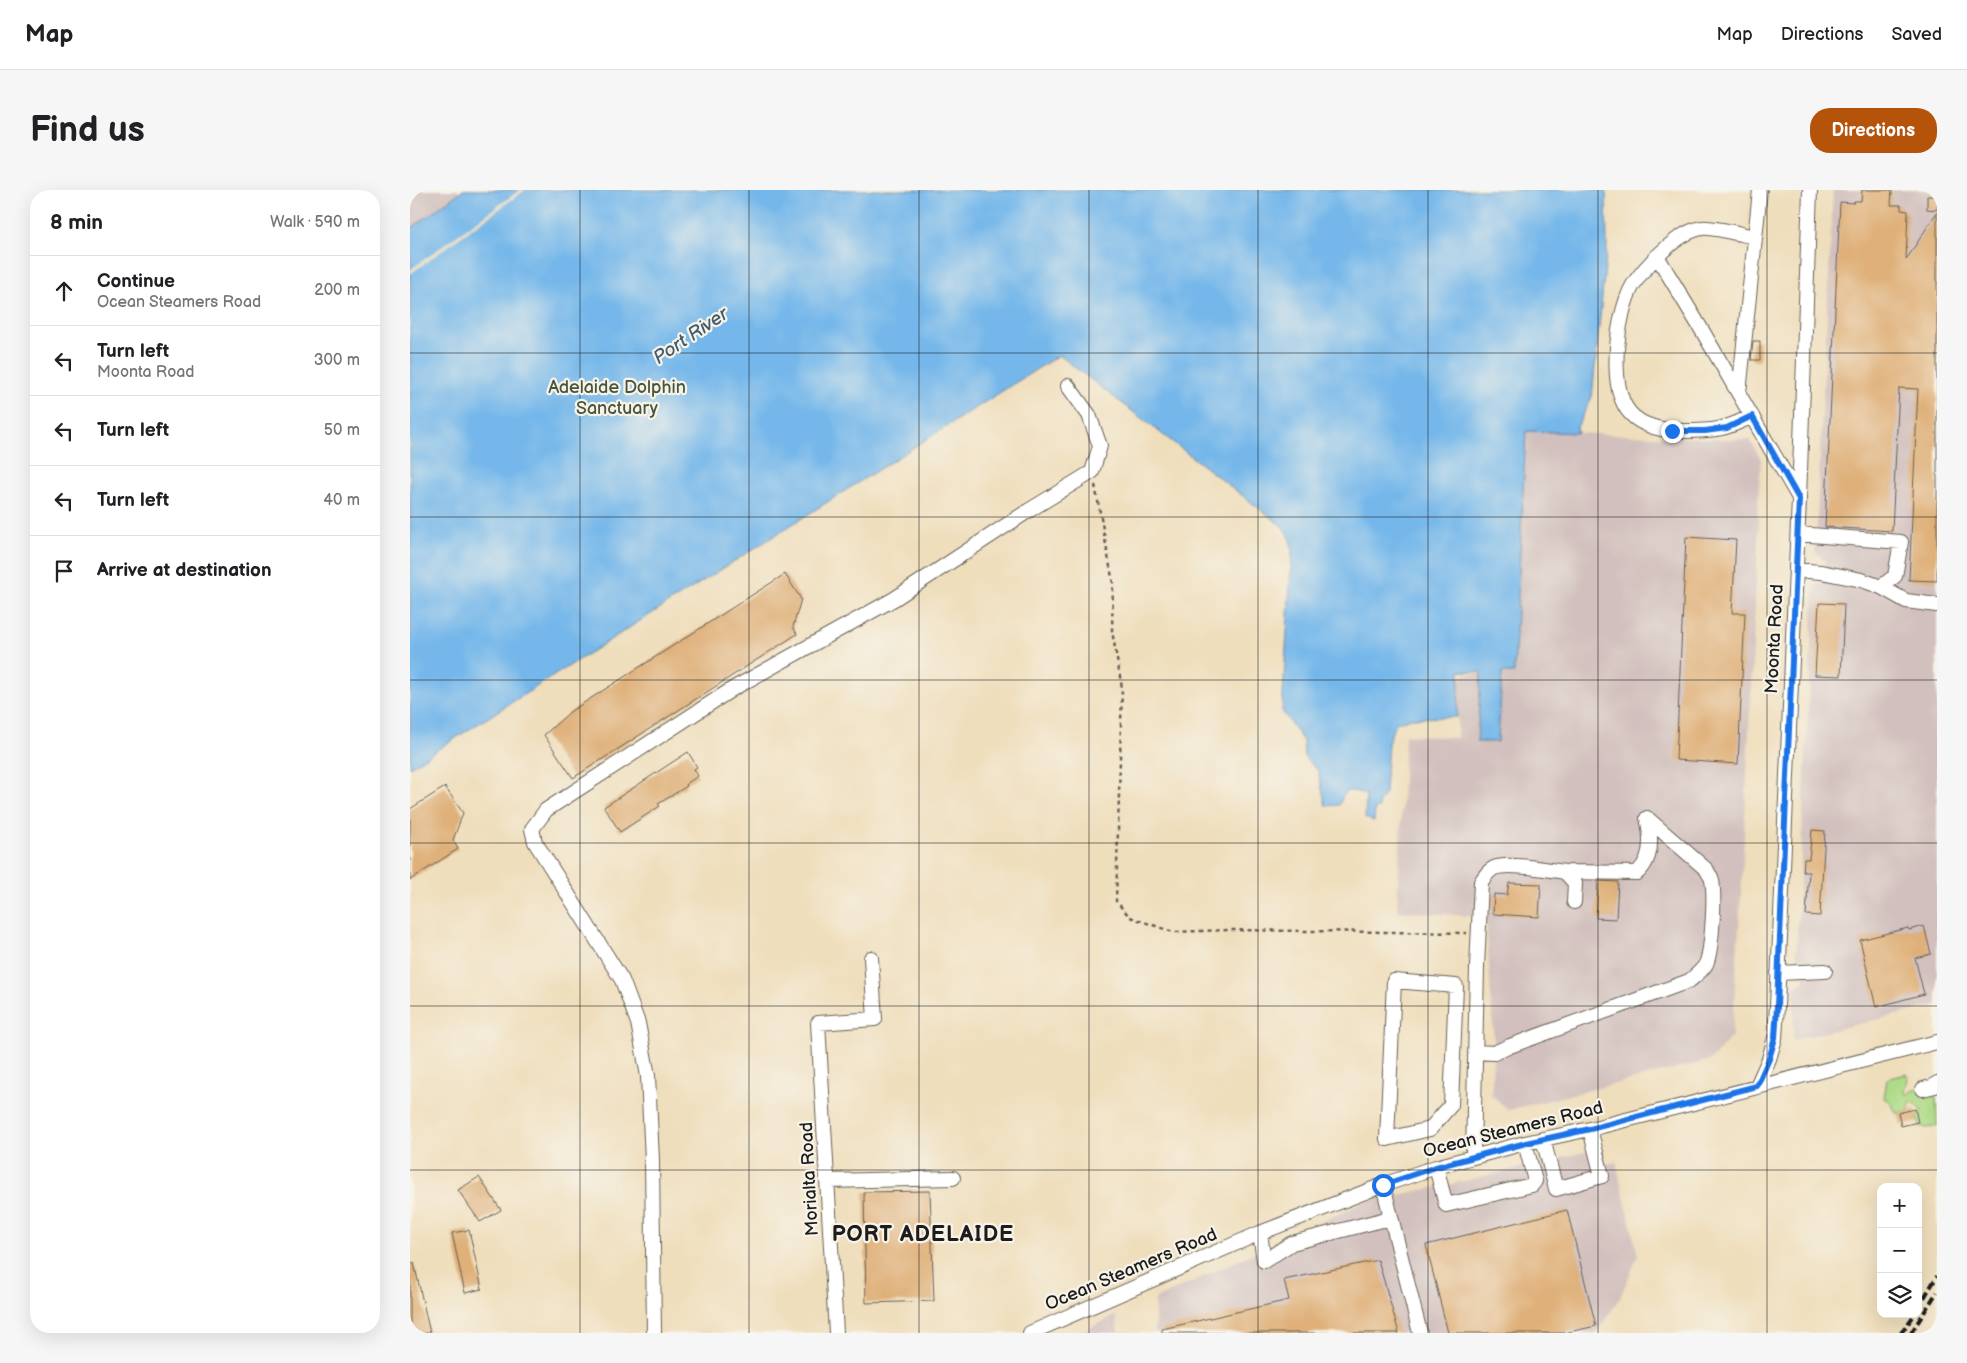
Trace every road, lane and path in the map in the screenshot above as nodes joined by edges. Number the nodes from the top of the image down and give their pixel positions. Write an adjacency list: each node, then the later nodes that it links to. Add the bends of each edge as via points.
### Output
1 (1760, 190): 3 (street)
2 (1810, 190): 9 (street, Moonta Road)
3 (1755, 237): 4 (street, via 1702,228 1680,237); 6 (street)
4 (1657, 256): 6 (street); 7 (street, via 1632,286 1622,316 1616,363 1621,400 1630,414 1649,426 1672,431 1727,428)
5 (1068, 386): 8 (street, via 1088,415 1100,446)
6 (1739, 393): 7 (street)
7 (1752, 416): 9 (street)
8 (1092, 472): 16 (path, via 1113,583 1112,631 1122,688 1116,901 1130,917 1173,932); 37 (street, via 894,599 734,688 546,810 532,829 535,842 622,980 638,1023 649,1086)
9 (1799, 499): 10 (street, Moonta Road)
10 (1798, 534): 11 (street, Moonta Road); 12 (street, via 1901,542 1895,576)
11 (1796, 570): 12 (street, via 1841,575); 19 (street, Moonta Road)
12 (1881, 587): 13 (street, via 1906,601)
13 (1937, 605)
14 (1565, 872): 15 (street, via 1574,883); 16 (street, via 1503,865 1493,868 1482,882); 23 (street, via 1636,873 1644,866 1650,853 1648,818 1711,876 1712,928 1705,966 1689,981 1494,1054)
15 (1574, 902)
16 (1478, 933): 21 (street)
17 (871, 958): 33 (street, Morialta Road, via 875,1019 818,1024)
18 (1826, 971): 19 (street)
19 (1778, 973): 25 (street, Moonta Road, via 1775,1038)
20 (1456, 993): 20 (street, via 1456,986 1394,981 1387,1139 1430,1129 1450,1105); 21 (street)
21 (1477, 994): 23 (street)
22 (1936, 1045): 25 (street, Ocean Steamers Road)
23 (1475, 1052): 30 (street)
24 (1937, 1083): 26 (street)
25 (1757, 1086): 27 (street, Ocean Steamers Road)
26 (1923, 1089)
27 (1590, 1129): 28 (street, Ocean Steamers Road); 28 (street, via 1602,1176 1556,1189)
28 (1543, 1139): 29 (street, Ocean Steamers Road)
29 (1526, 1143): 30 (street, Ocean Steamers Road); 31 (street, via 1535,1181 1532,1185 1446,1205)
30 (1473, 1157): 31 (street, Ocean Steamers Road)
31 (1436, 1167): 34 (street, Ocean Steamers Road)
32 (953, 1178): 33 (street)
33 (828, 1181): 38 (street, Morialta Road)
34 (1383, 1185): 35 (street); 36 (street, Ocean Steamers Road)
35 (1390, 1218): 36 (street, via 1292,1243 1264,1261); 40 (street)
36 (1260, 1233): 39 (street, Ocean Steamers Road)
37 (654, 1333)
38 (836, 1333)
39 (1030, 1333)
40 (1420, 1333)

